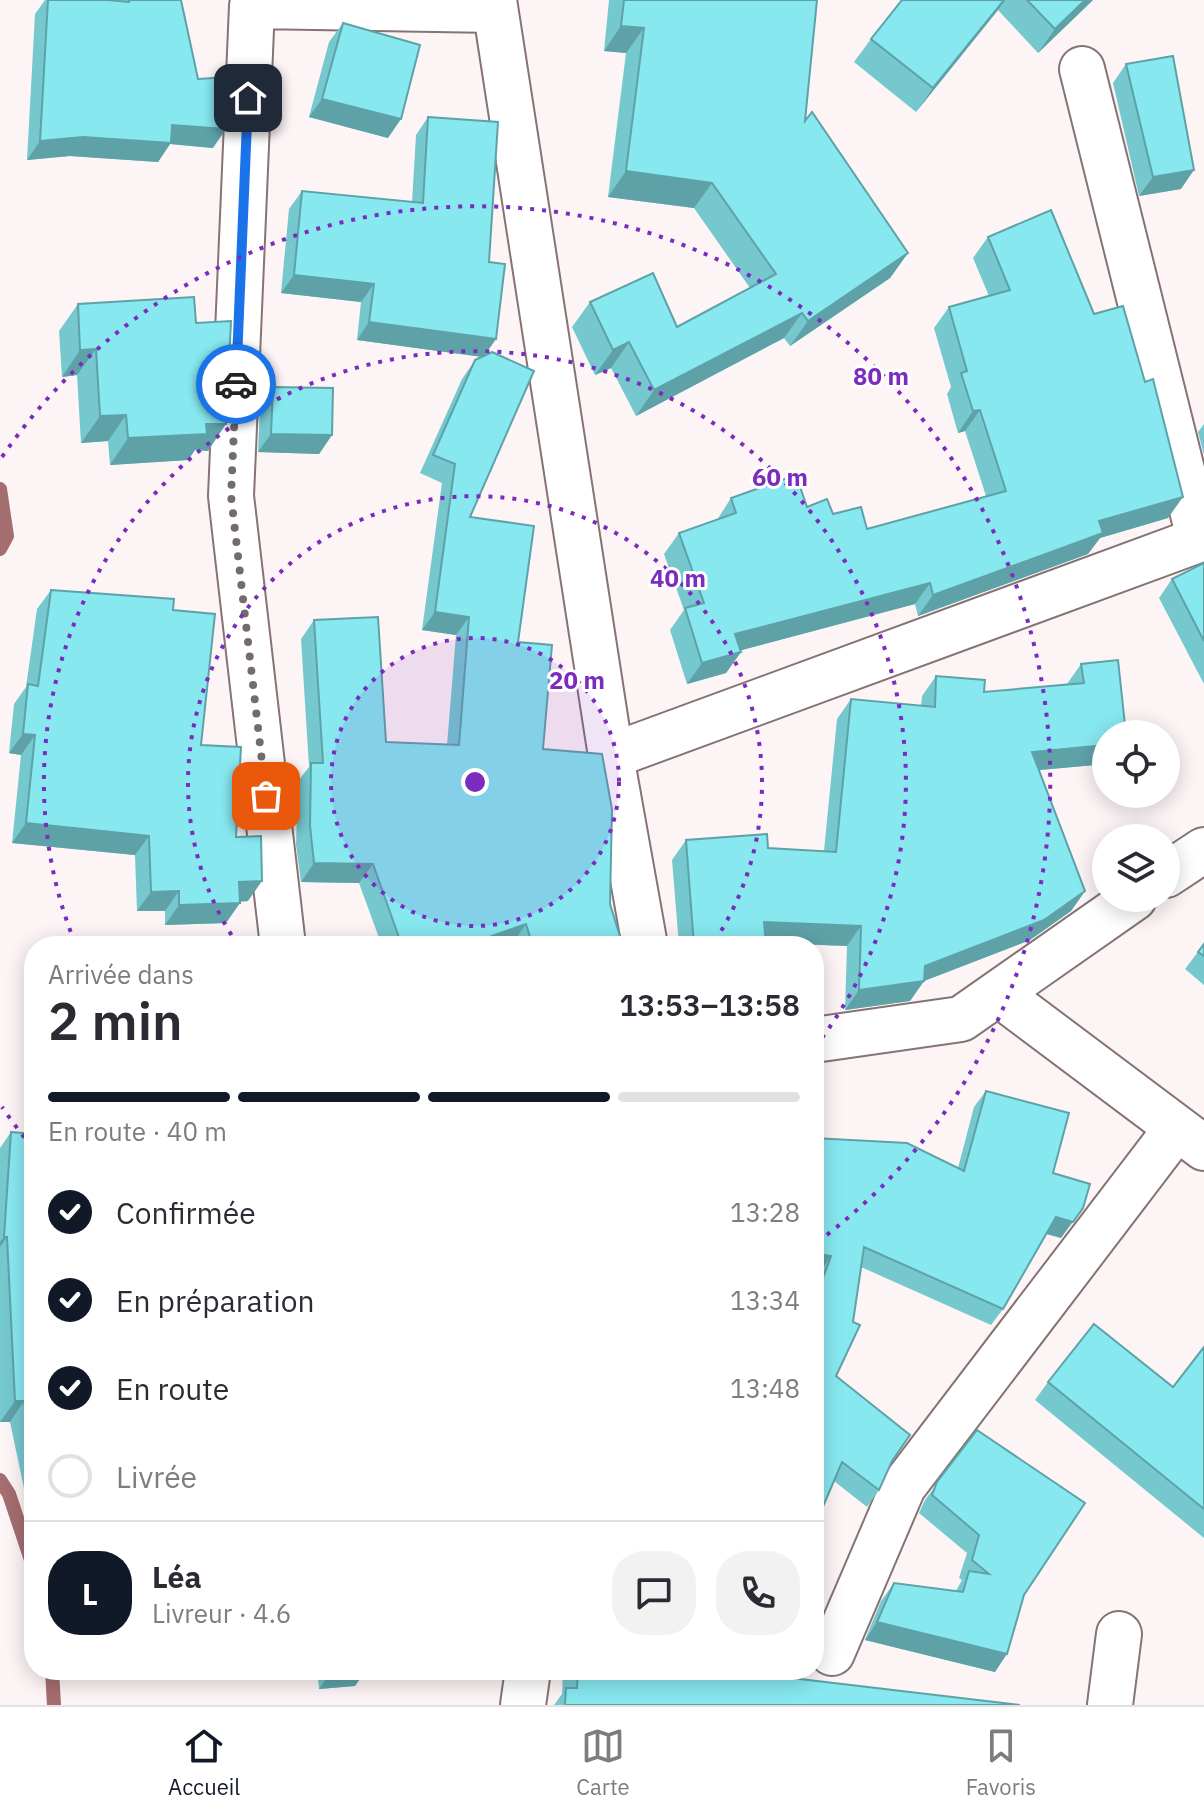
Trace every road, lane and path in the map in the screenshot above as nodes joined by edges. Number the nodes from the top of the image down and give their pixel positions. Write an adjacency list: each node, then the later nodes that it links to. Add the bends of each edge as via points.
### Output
1 (238, 3): 2 (street); 9 (street, via 231,496)
2 (494, 5): 5 (street)
3 (1082, 69): 4 (street)
4 (1201, 538): 5 (street)
5 (611, 756): 10 (street)
6 (1204, 850): 7 (street)
7 (1180, 866)
8 (1115, 912): 11 (street)
9 (282, 936)
10 (643, 936)
11 (1000, 995): 12 (street, via 961,1019); 13 (street)
12 (824, 1039)
13 (1190, 1138): 15 (street, via 903,1487)
14 (1119, 1634): 18 (street)
15 (832, 1653)
16 (527, 1680): 17 (street)
17 (523, 1705)
18 (1110, 1705)

